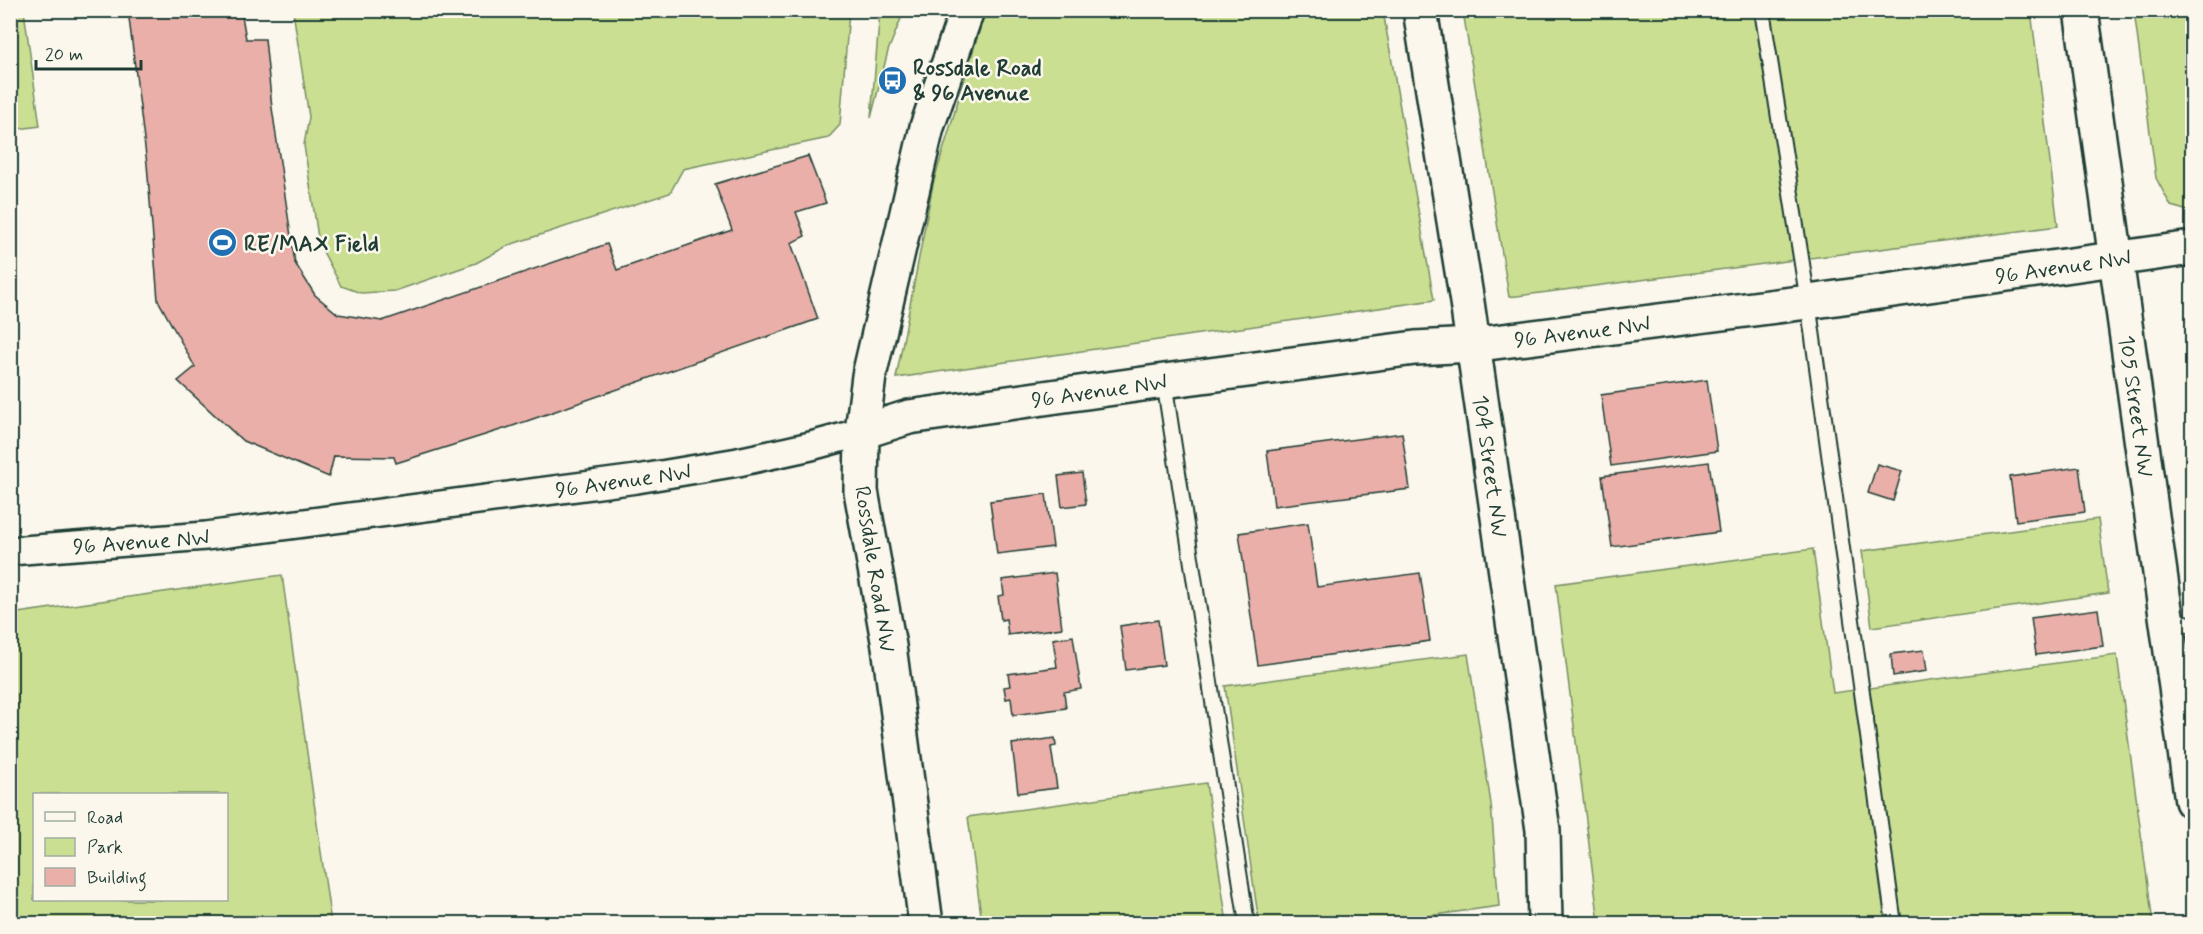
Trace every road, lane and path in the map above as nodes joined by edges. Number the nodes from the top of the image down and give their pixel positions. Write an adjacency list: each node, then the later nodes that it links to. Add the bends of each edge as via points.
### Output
1 (967, 10): 10 (main road, Rossdale Road NW, via 927,127 869,376)
2 (1420, 10): 8 (main road, 104 Street NW)
3 (1762, 10): 7 (lane)
4 (2081, 10): 6 (main road, 105 Street NW)
5 (2193, 248): 6 (main road, 96 Avenue NW)
6 (2116, 260): 7 (main road, 96 Avenue NW); 12 (main road, 105 Street NW)
7 (1808, 302): 8 (main road, 96 Avenue NW); 20 (lane)
8 (1472, 345): 9 (main road, 96 Avenue NW, via 1415,348); 15 (main road, 104 Street NW)
9 (1164, 381): 10 (main road, 96 Avenue NW, via 909,417); 17 (lane)
10 (862, 432): 11 (street, 96 Avenue NW, via 738,462 626,480 206,536); 16 (main road, Rossdale Road NW, via 861,491 889,646)
11 (10, 551)
12 (2180, 621): 13 (main road, 105 Street NW)
13 (2188, 739): 14 (main road, 105 Street NW)
14 (2193, 801)
15 (1543, 831): 18 (main road, 104 Street NW); 19 (main road)
16 (926, 924)
17 (1247, 924)
18 (1545, 924)
19 (1567, 924)
20 (1894, 924)

